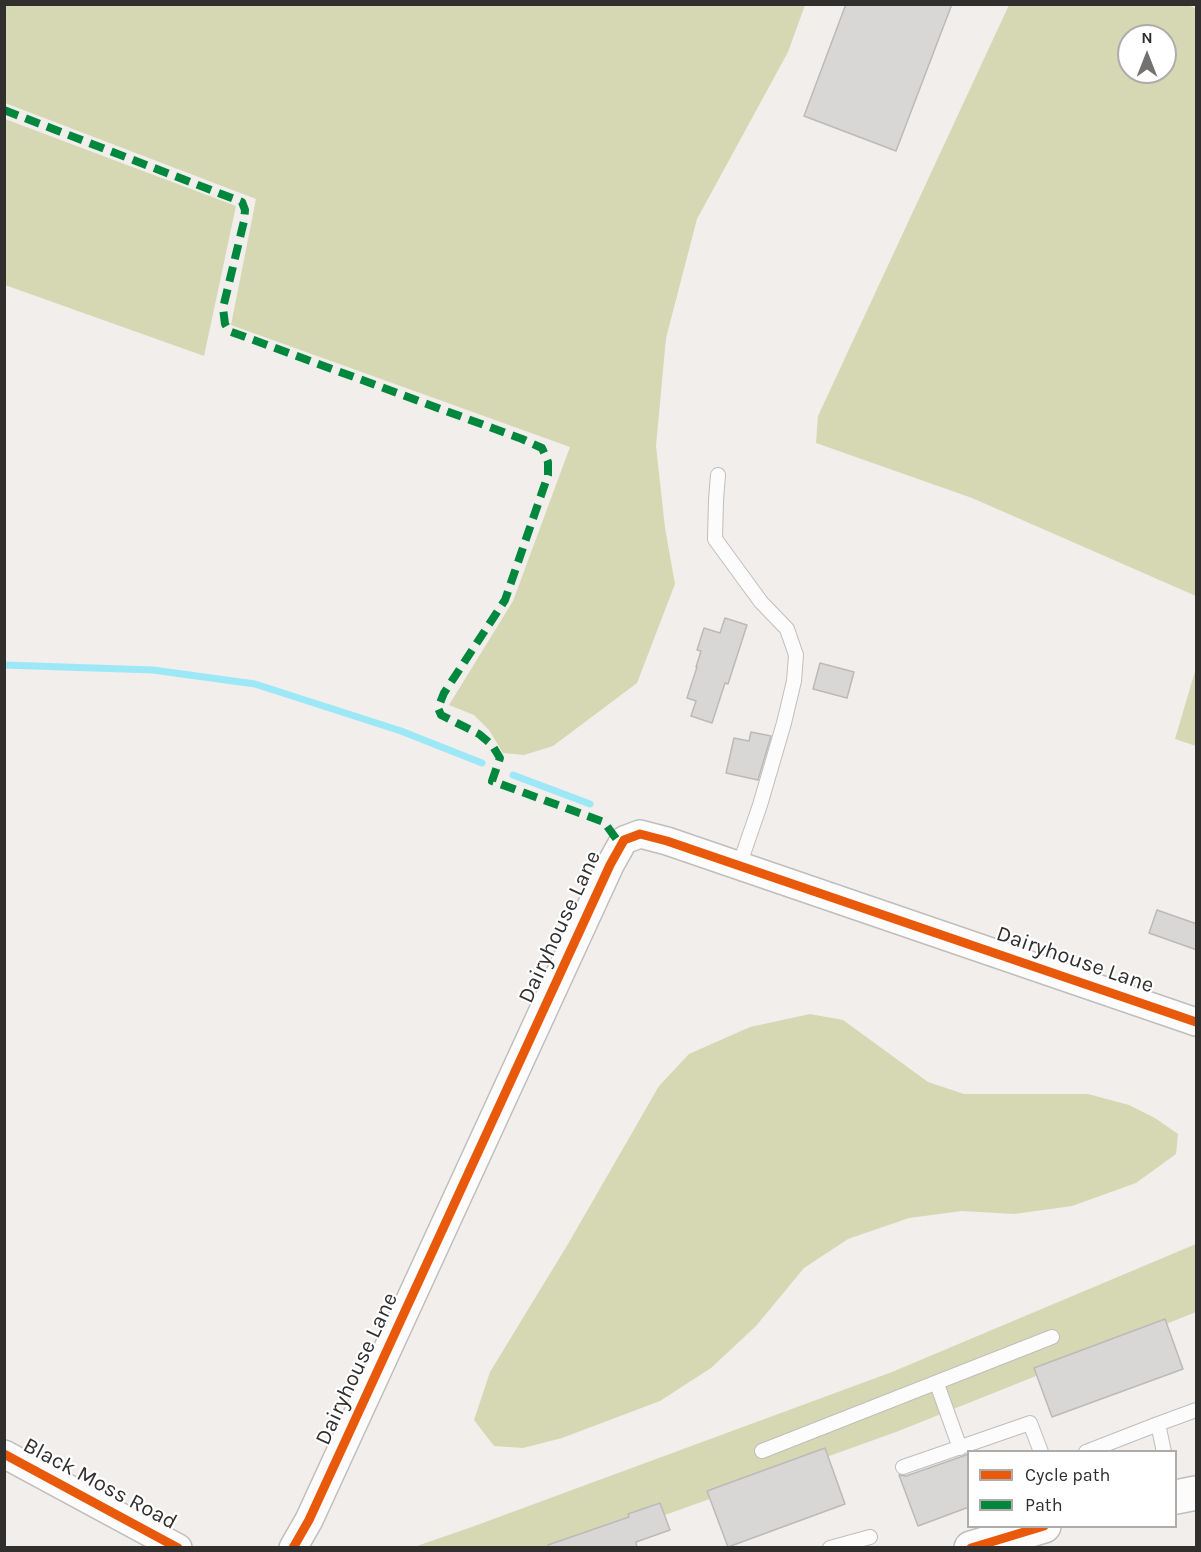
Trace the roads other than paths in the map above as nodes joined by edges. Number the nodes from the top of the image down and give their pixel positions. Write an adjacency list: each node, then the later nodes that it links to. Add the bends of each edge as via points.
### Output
1 (718, 475): 2 (lane, via 715,539 761,602 787,629 796,654 784,723)
2 (739, 866): 3 (street, Dairyhouse Lane); 20 (street, Dairyhouse Lane, via 648,835 632,836 619,846)
3 (1197, 1022)
4 (1052, 1337): 5 (lane)
5 (937, 1384): 8 (lane); 9 (lane)
6 (1197, 1410): 7 (lane)
7 (1158, 1424): 11 (lane); 12 (lane)
8 (960, 1448): 10 (lane, via 1030,1423); 14 (lane)
9 (762, 1450)
10 (1040, 1450)
11 (1091, 1450)
12 (1164, 1450)
13 (4, 1454): 19 (street, Black Moss Road)
14 (903, 1467)
15 (1197, 1493): 16 (street)
16 (1177, 1497)
17 (1041, 1528): 22 (street)
18 (870, 1537): 21 (lane)
19 (178, 1548)
20 (293, 1548)
21 (830, 1548)
22 (971, 1548)

